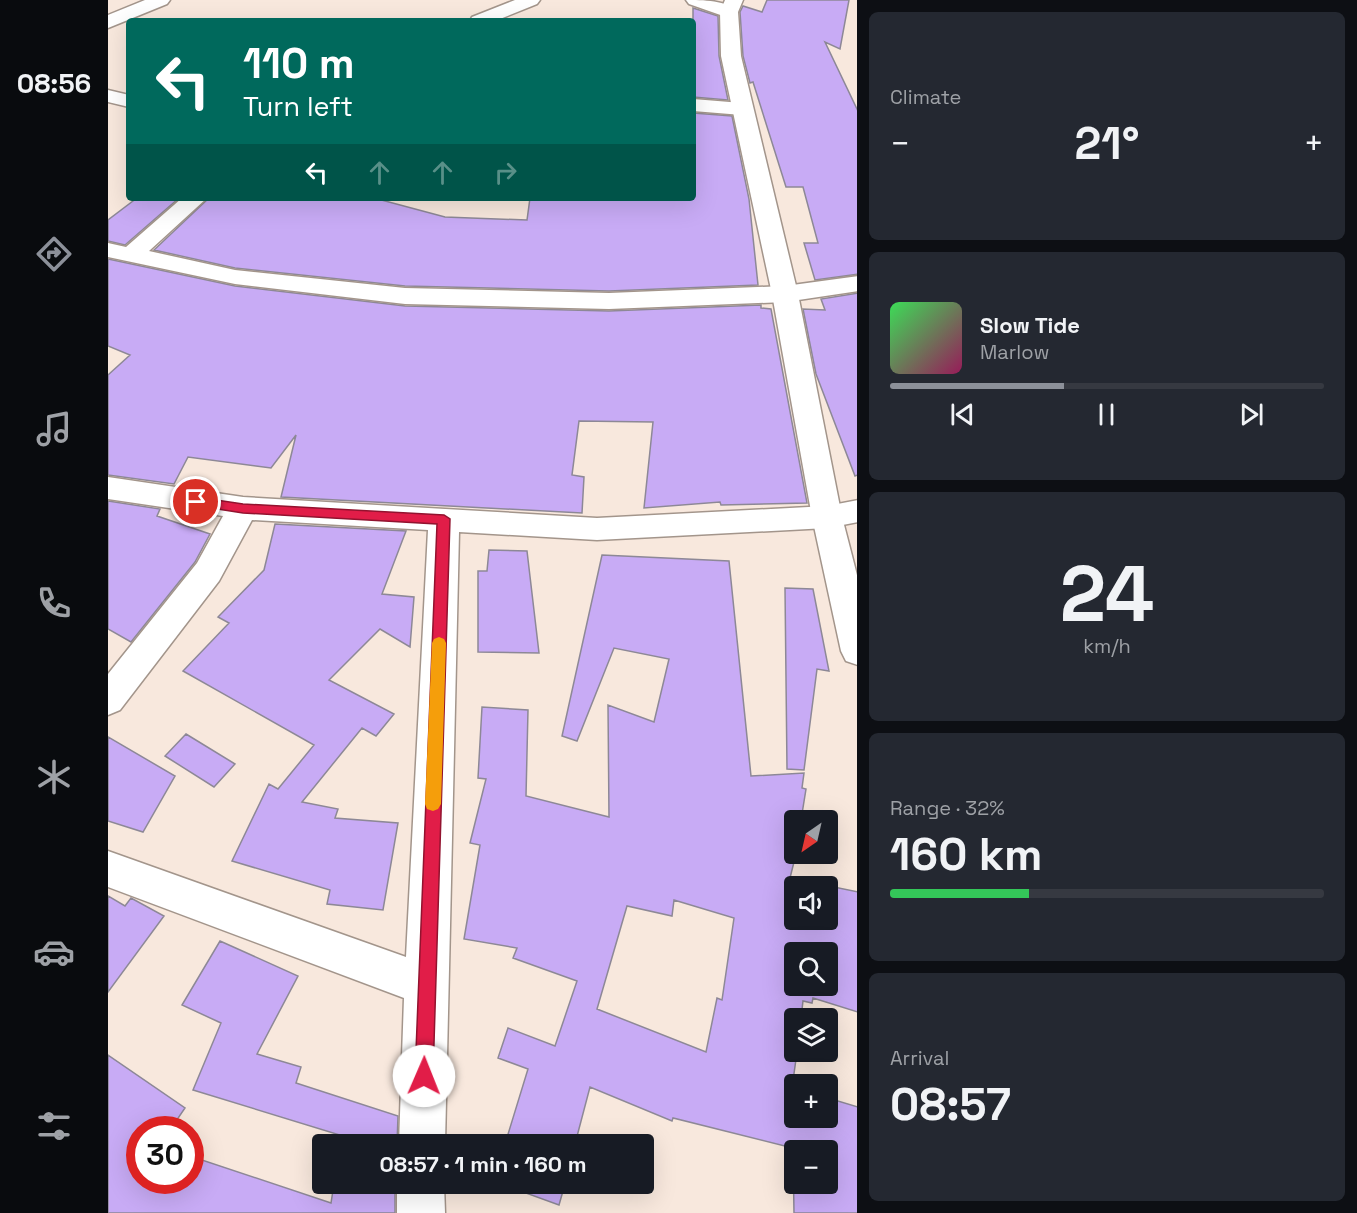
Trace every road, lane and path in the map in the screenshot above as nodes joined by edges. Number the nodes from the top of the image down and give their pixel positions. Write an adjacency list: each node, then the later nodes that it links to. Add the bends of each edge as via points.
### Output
1 (161, 0): 6 (street)
2 (531, 0): 5 (street)
3 (695, 0): 4 (street)
4 (731, 6): 10 (street, via 731,56)
5 (486, 18)
6 (108, 22)
7 (108, 96): 8 (street)
8 (126, 100)
9 (696, 105): 10 (street)
10 (742, 109): 14 (street)
11 (192, 201): 12 (street)
12 (120, 252): 14 (street, via 235,277 405,296 609,301)
13 (857, 283): 14 (street)
14 (785, 294): 18 (street)
15 (108, 488): 16 (street)
16 (243, 508): 19 (street); 21 (street, via 208,572)
17 (857, 511): 18 (street)
18 (827, 517): 19 (street, via 597,529); 20 (street)
19 (444, 519): 23 (street)
20 (857, 647)
21 (108, 700)
22 (108, 869): 23 (street)
23 (426, 985): 24 (street)
24 (422, 1134)
25 (421, 1194): 26 (street)
26 (421, 1213)

